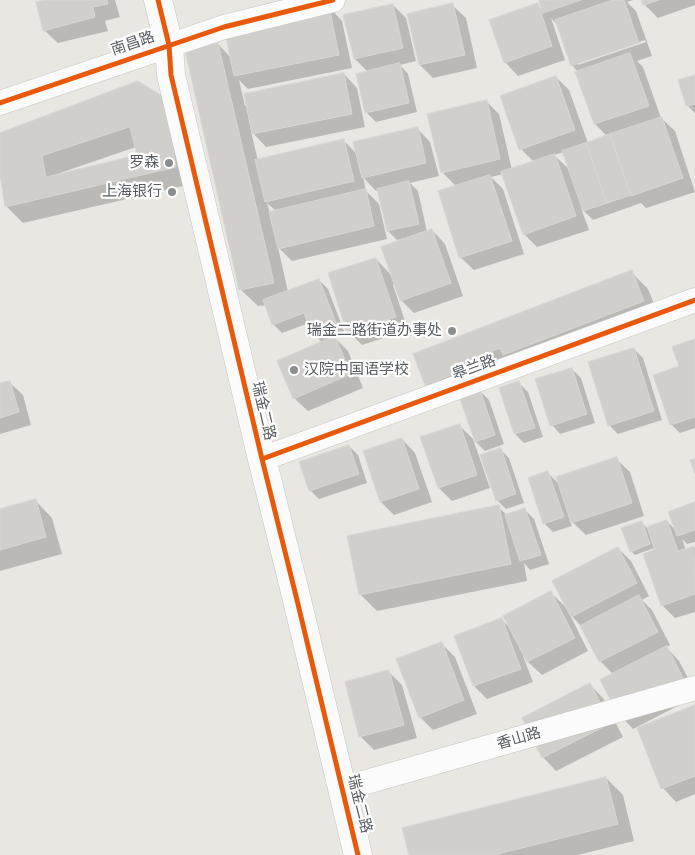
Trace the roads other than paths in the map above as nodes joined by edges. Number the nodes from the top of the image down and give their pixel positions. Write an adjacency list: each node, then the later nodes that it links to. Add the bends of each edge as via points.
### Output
1 (158, 0): 3 (main road, 瑞金二路)
2 (333, 0): 3 (street, 南昌路, via 224,27)
3 (169, 45): 4 (street, 南昌路); 6 (main road, 瑞金二路, via 171,75)
4 (0, 103)
5 (695, 300): 6 (street, 皋兰路)
6 (262, 459): 8 (main road, 瑞金二路)
7 (695, 688): 8 (street, 香山路)
8 (342, 789): 9 (main road, 瑞金二路)
9 (358, 855)

